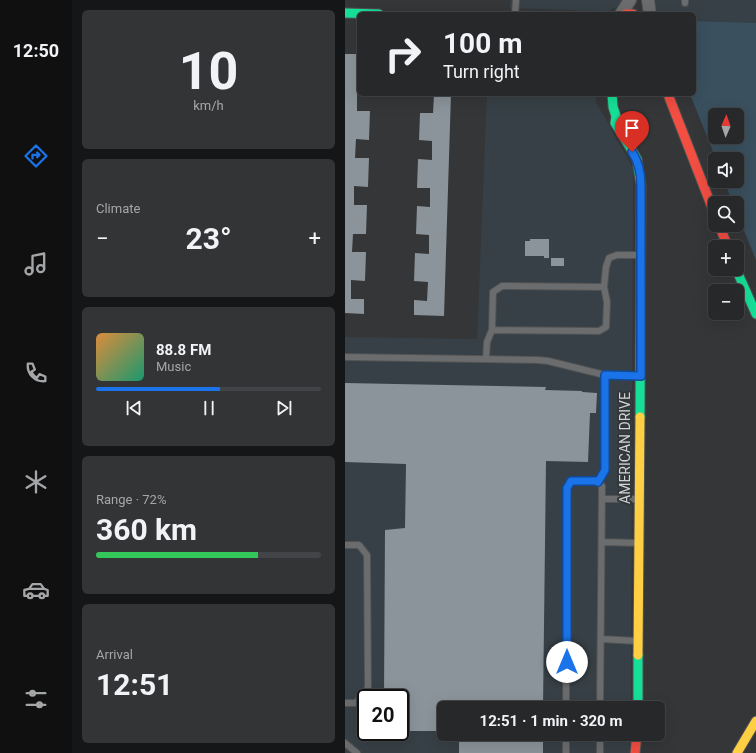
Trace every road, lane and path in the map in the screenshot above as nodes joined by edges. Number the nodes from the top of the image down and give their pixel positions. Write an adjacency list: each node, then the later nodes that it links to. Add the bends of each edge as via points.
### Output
1 (517, 0): 4 (lane)
2 (630, 0): 5 (street)
3 (648, 0): 6 (street)
4 (515, 12)
5 (622, 12)
6 (650, 12)
7 (345, 13): 8 (main road)
8 (357, 13)
9 (612, 96): 12 (main road, AMERICAN DRIVE)
10 (667, 96): 13 (main road)
11 (606, 115): 12 (main road, AMERICAN DRIVE, via 609,121)
12 (615, 123): 14 (main road, AMERICAN DRIVE, via 637,159 639,168)
13 (708, 198)
14 (641, 255): 16 (lane, via 617,255 609,258 605,267); 22 (main road, AMERICAN DRIVE)
15 (739, 276): 17 (main road)
16 (604, 287): 18 (lane, via 502,286 493,292); 18 (lane, via 607,302 606,327 599,330)
17 (756, 314)
18 (492, 330): 20 (lane, via 487,342)
19 (345, 357): 20 (lane)
20 (486, 359): 21 (lane, via 548,361)
21 (605, 375): 22 (lane); 23 (lane, via 605,470)
22 (641, 376): 25 (main road, AMERICAN DRIVE)
23 (598, 482): 24 (lane, via 602,486); 31 (lane, via 571,481 567,488)
24 (602, 499): 25 (lane); 26 (lane)
25 (639, 500): 27 (main road, AMERICAN DRIVE)
26 (602, 542): 27 (lane); 29 (lane)
27 (639, 543): 30 (main road, AMERICAN DRIVE)
28 (345, 545): 34 (lane, via 359,546 367,555 368,688 356,703)
29 (601, 639): 30 (lane); 32 (lane)
30 (638, 641): 33 (main road, AMERICAN DRIVE)
31 (566, 701)
32 (601, 701)
33 (638, 701)
34 (345, 703)
35 (756, 721): 44 (main road)
36 (566, 741): 41 (lane)
37 (600, 741): 42 (lane)
38 (636, 741): 43 (main road)
39 (345, 742): 40 (lane)
40 (357, 753)
41 (566, 753)
42 (600, 753)
43 (635, 753)
44 (737, 753)

